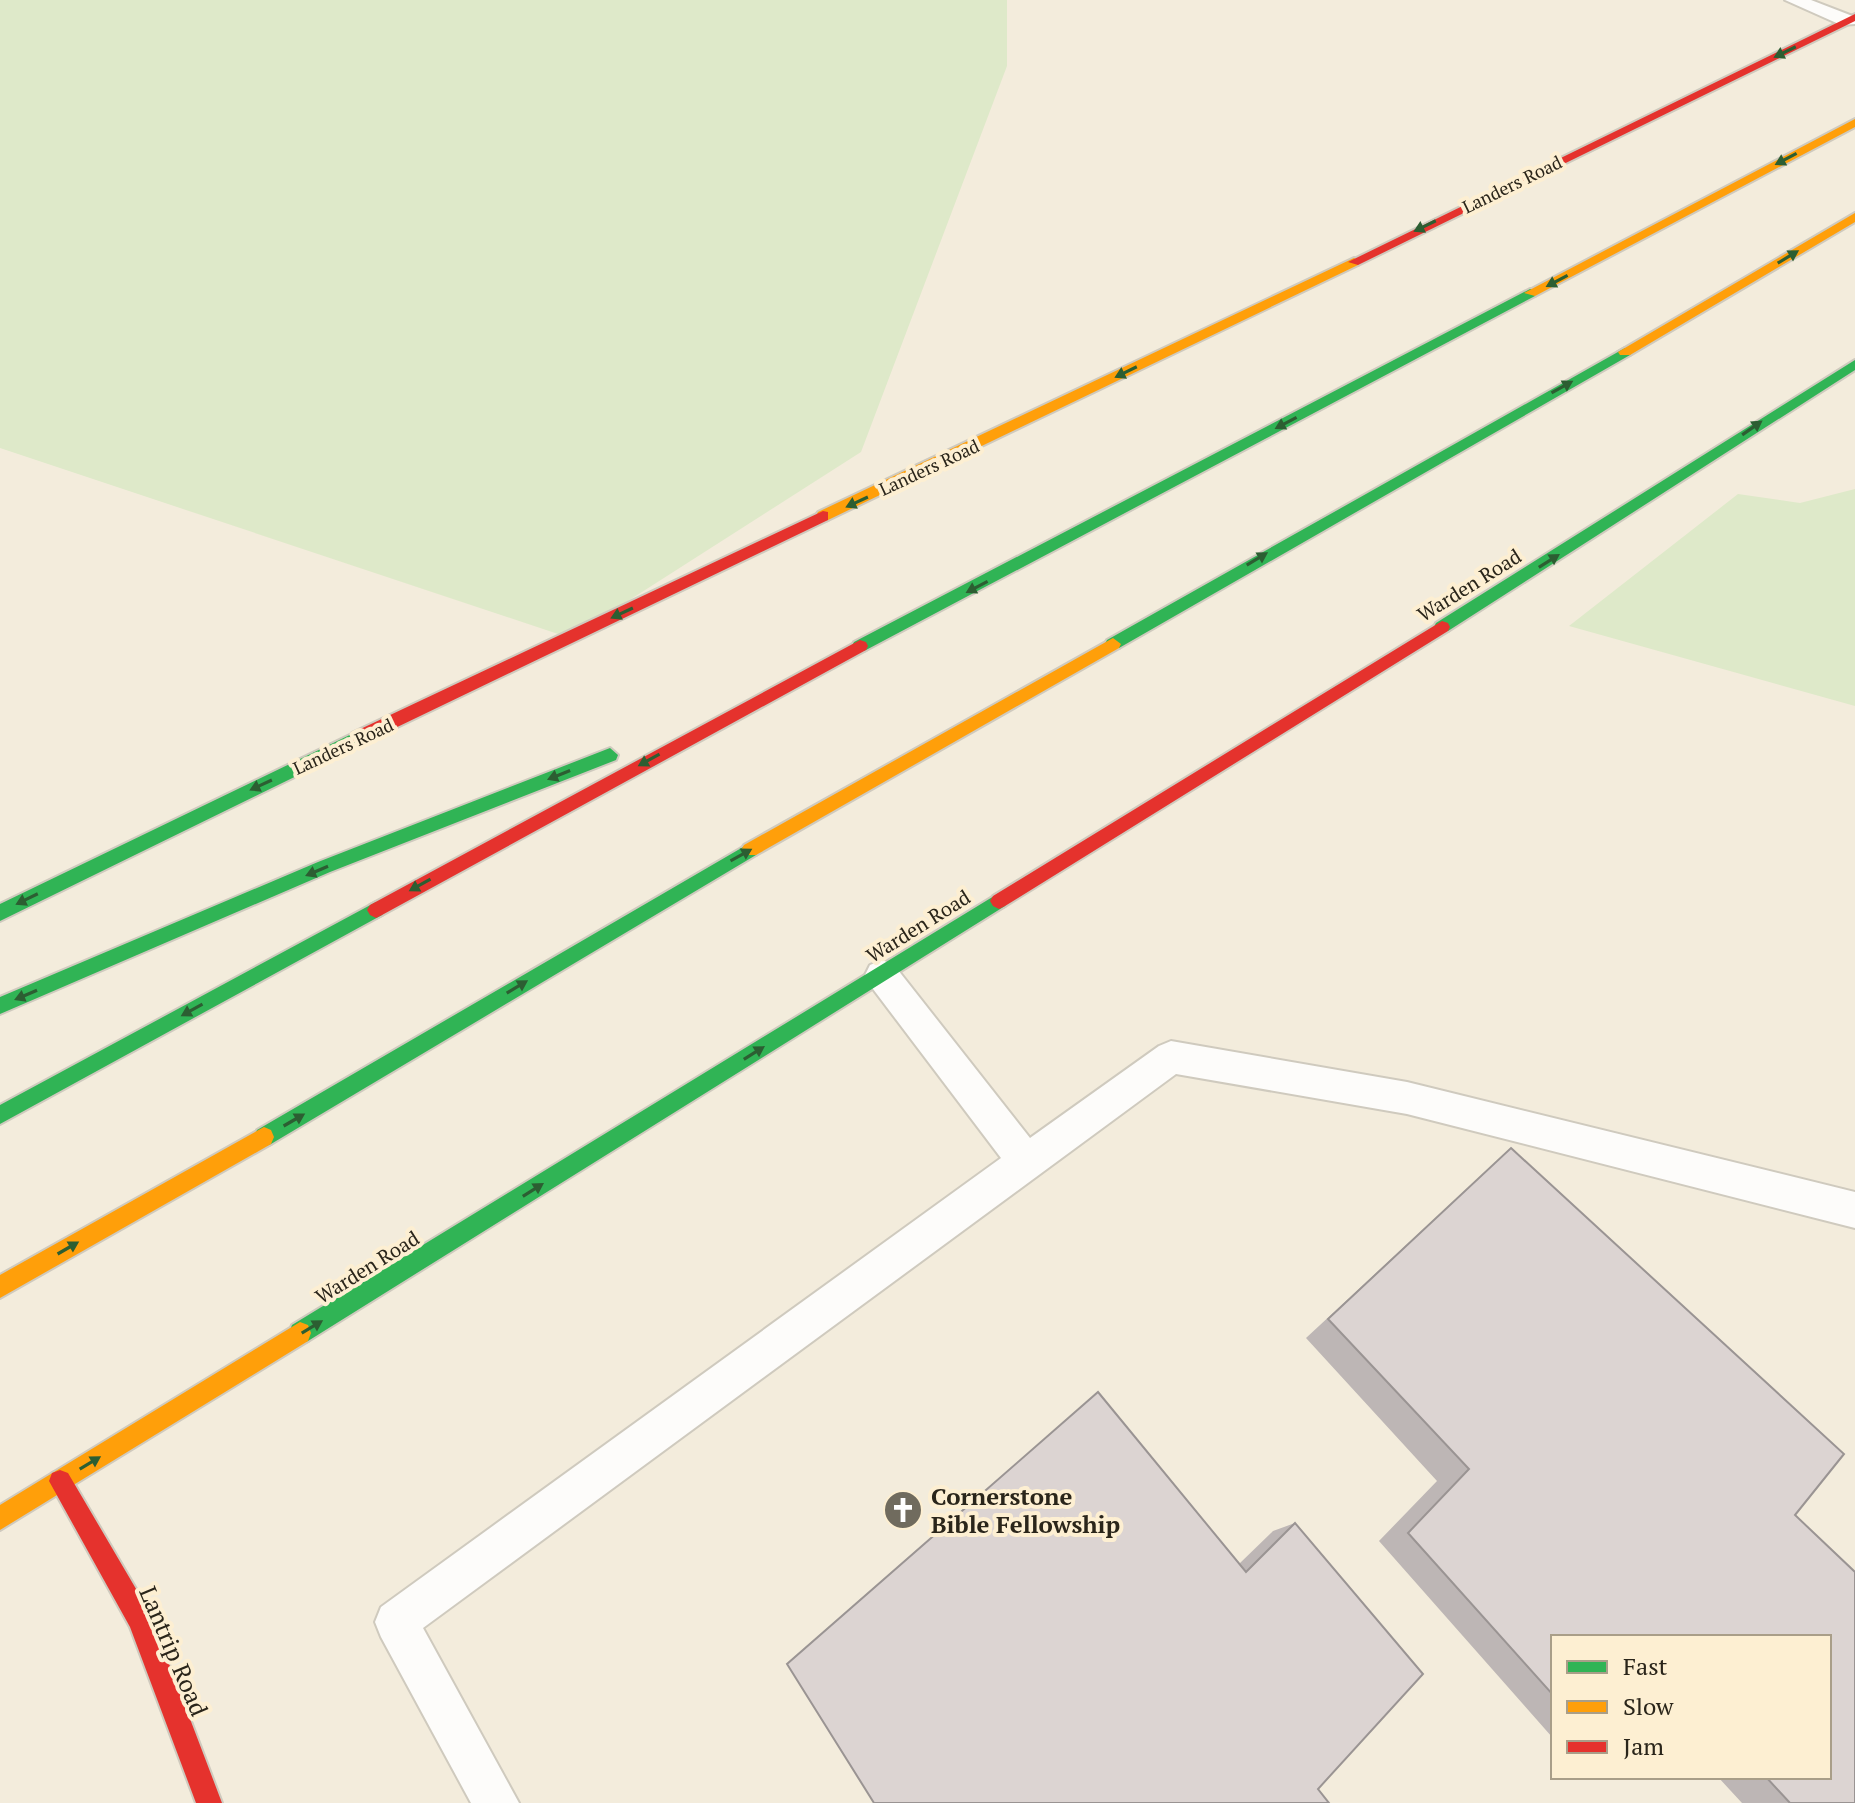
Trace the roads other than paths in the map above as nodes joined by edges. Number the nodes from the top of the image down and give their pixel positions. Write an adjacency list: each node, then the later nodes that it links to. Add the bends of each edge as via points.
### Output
1 (1794, 0): 2 (lane)
2 (1851, 19): 7 (main road, Landers Road, one-way to 7)
3 (1855, 122): 6 (main road, one-way to 6)
4 (1855, 217): 13 (main road, one-way to 4, via 367,1079 689,884 996,713)
5 (1855, 364): 8 (main road, Warden Road, one-way to 5, via 1689,473)
6 (787, 685): 9 (main road, one-way to 9, via 324,867); 10 (main road, one-way to 10)
7 (0, 913)
8 (882, 975): 11 (lane); 14 (main road, Warden Road, one-way to 8)
9 (0, 1006)
10 (0, 1115)
11 (1026, 1162): 12 (lane, via 1171,1057 1407,1098); 17 (lane, via 396,1622)
12 (1855, 1210)
13 (0, 1287)
14 (60, 1481): 15 (main road, Warden Road); 16 (main road, Lantrip Road, via 140,1620)
15 (0, 1518)
16 (209, 1803)
17 (496, 1803)

